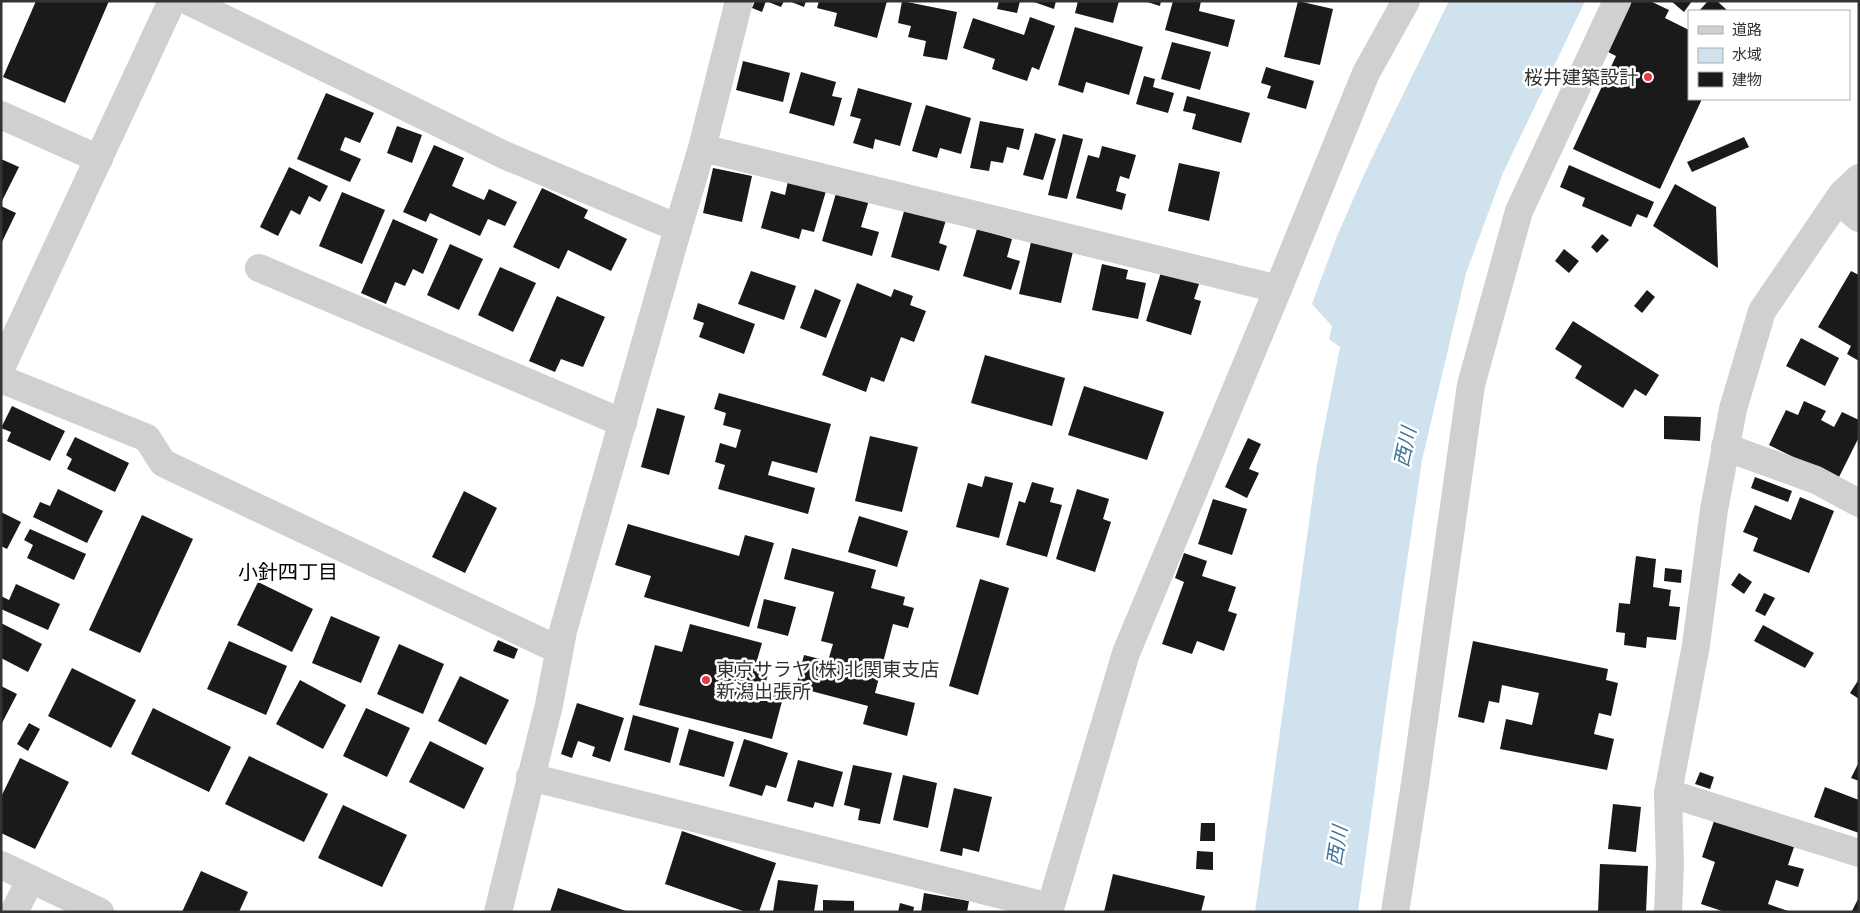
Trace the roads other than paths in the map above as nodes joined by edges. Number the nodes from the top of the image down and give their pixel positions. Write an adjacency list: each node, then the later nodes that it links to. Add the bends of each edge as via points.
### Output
1 (172, 1): 8 (street)
2 (188, 1): 12 (street, via 504,156)
3 (739, 1): 7 (street)
4 (1406, 1): 14 (street, via 1366,73)
5 (1617, 1): 30 (street, via 1519,211 1471,385)
6 (1, 115): 8 (street)
7 (702, 148): 12 (street); 14 (street)
8 (99, 159): 15 (street)
9 (1859, 178): 10 (street)
10 (1838, 201): 11 (street); 18 (street, via 1762,311)
11 (1859, 218)
12 (678, 228): 17 (street)
13 (260, 268): 17 (street)
14 (1278, 289): 26 (street, via 1126,654)
15 (1, 368)
16 (1, 379): 20 (street, via 148,438 163,463)
17 (623, 423): 20 (street)
18 (1725, 447): 19 (street, via 1816,480); 22 (street, via 1696,646)
19 (1859, 503)
20 (560, 650): 21 (street)
21 (530, 778): 26 (street); 29 (street)
22 (1668, 793): 23 (street); 31 (street)
23 (1859, 853)
24 (1, 865): 25 (street)
25 (31, 879): 27 (street); 28 (street)
26 (1050, 909)
27 (14, 912)
28 (100, 912)
29 (498, 912)
30 (1394, 912)
31 (1668, 912)

